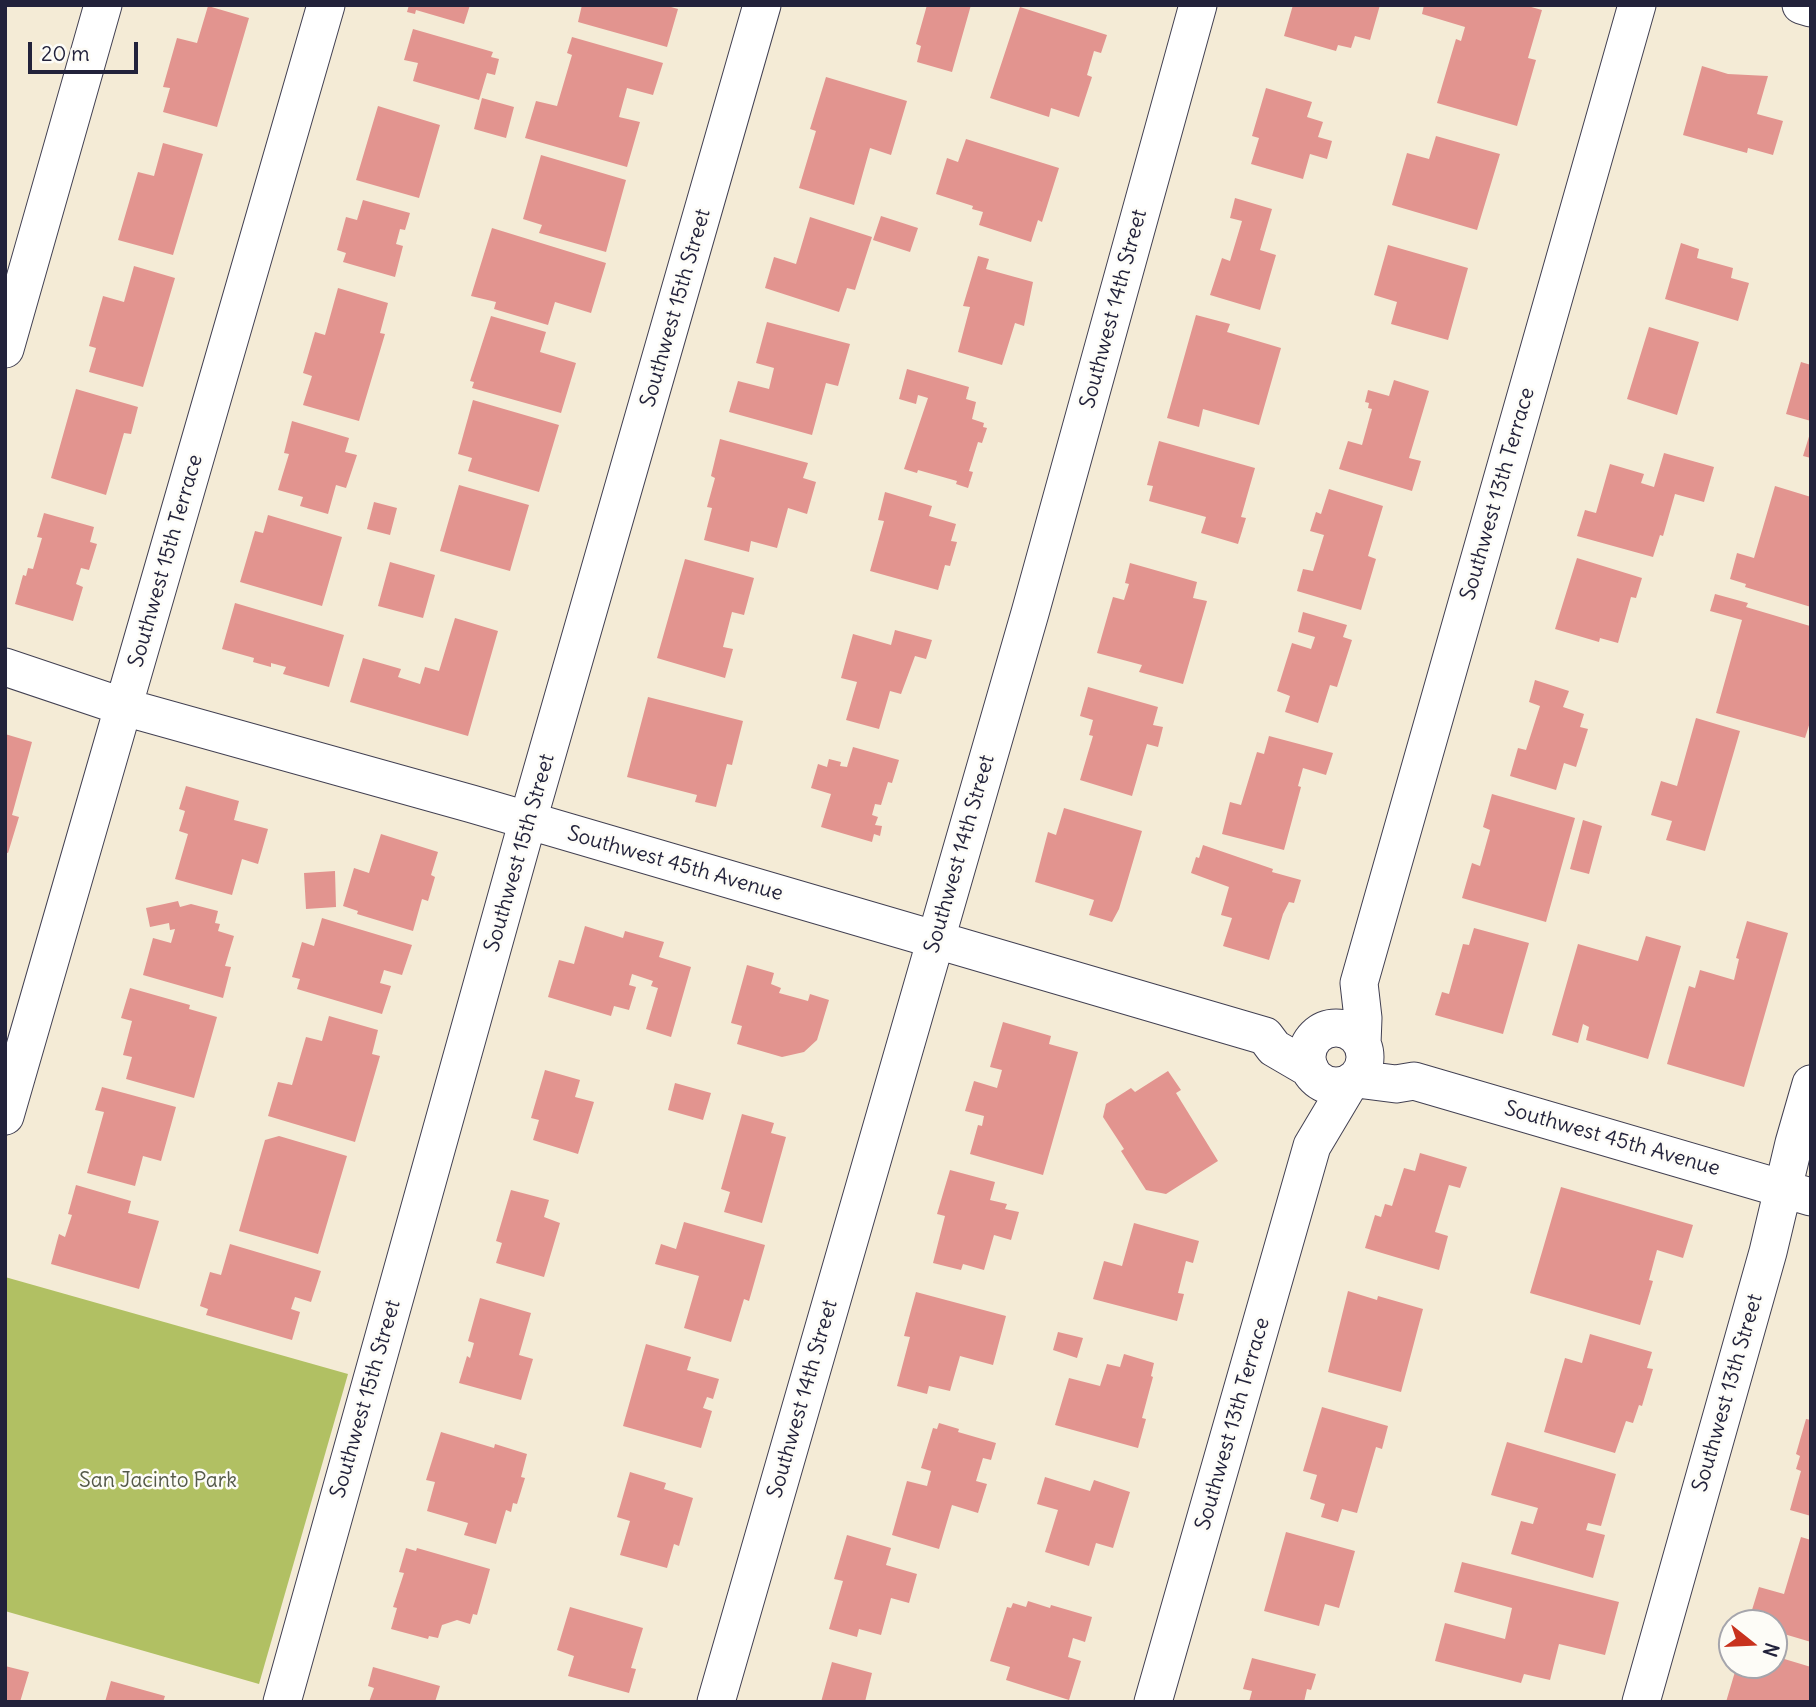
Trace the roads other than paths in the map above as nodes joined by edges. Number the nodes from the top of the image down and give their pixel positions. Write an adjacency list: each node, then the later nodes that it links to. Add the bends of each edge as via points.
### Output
1 (103, 5): 8 (street)
2 (326, 5): 10 (street, Southwest 15th Terrace)
3 (762, 5): 11 (street, Southwest 15th Street)
4 (1198, 5): 12 (street, Southwest 14th Street)
5 (1637, 5): 13 (street, Southwest 13th Terrace)
6 (1801, 5): 7 (street)
7 (1811, 8)
8 (5, 349)
9 (5, 667): 10 (street, Southwest 45th Avenue)
10 (124, 707): 11 (street, Southwest 45th Avenue); 19 (street, Southwest 15th Terrace)
11 (528, 820): 12 (street, Southwest 45th Avenue); 22 (street, Southwest 15th Street)
12 (935, 940): 15 (street, Southwest 45th Avenue); 23 (street, Southwest 14th Street)
13 (1359, 983): 14 (street, Southwest 13th Terrace); 16 (street, Southwest 13th Terrace, via 1363,1018)
14 (1327, 1030): 15 (street, Southwest 45th Avenue); 16 (street, via 1345,1029 1358,1037); 17 (street, via 1309,1047)
15 (1265, 1036): 17 (street, Southwest 45th Avenue, via 1274,1048)
16 (1358, 1064): 17 (street, via 1341,1087 1325,1084); 20 (street, Southwest 13th Terrace); 21 (street, Southwest 45th Avenue, via 1396,1084 1414,1081)
17 (1311, 1072): 20 (street, Southwest 13th Terrace)
18 (1811, 1084): 21 (street, Southwest 13th Street)
19 (5, 1116)
20 (1312, 1146): 24 (street, Southwest 13th Terrace)
21 (1797, 1193): 25 (street, Southwest 13th Street, via 1765,1265)
22 (282, 1702)
23 (716, 1702)
24 (1153, 1702)
25 (1641, 1702)

